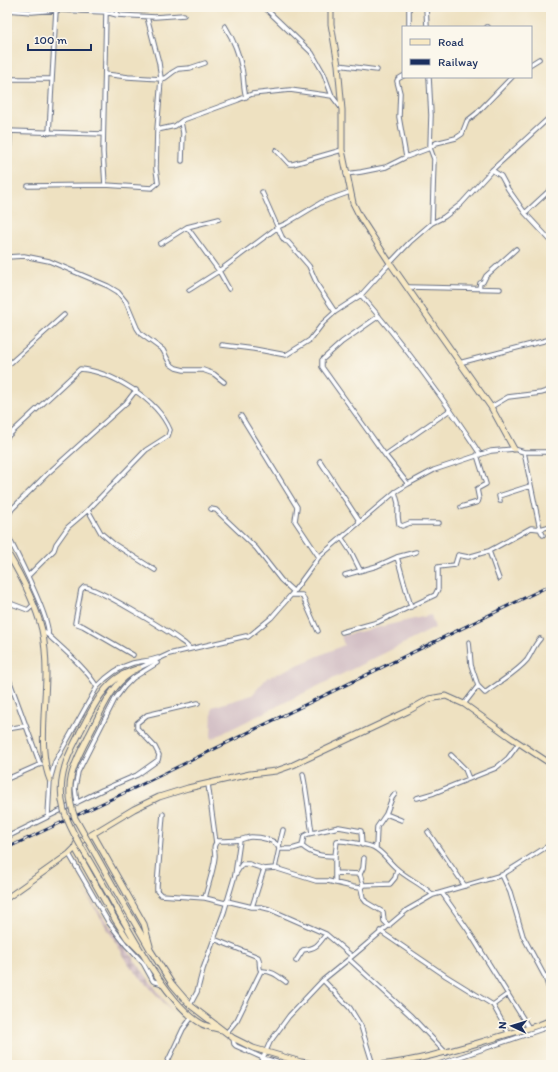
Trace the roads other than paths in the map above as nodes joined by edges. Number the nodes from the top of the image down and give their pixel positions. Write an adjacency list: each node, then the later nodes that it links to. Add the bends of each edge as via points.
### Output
1 (117, 7): 9 (street)
2 (264, 7): 27 (street, via 312,53 324,74)
3 (331, 7): 18 (main road, via 331,24)
4 (409, 7): 13 (street)
5 (426, 7): 14 (street)
6 (7, 10): 7 (street)
7 (56, 10): 8 (street); 25 (street)
8 (106, 12): 9 (street); 20 (street)
9 (117, 15): 11 (street)
10 (184, 15): 11 (street)
11 (147, 16): 26 (street)
12 (225, 26): 28 (street, via 235,44)
13 (409, 26)
14 (427, 26)
15 (539, 58): 16 (street)
16 (532, 63)
17 (205, 64): 26 (street, via 178,69)
18 (338, 65): 19 (street); 29 (main road)
19 (377, 70)
20 (105, 74): 26 (street); 35 (street)
21 (402, 77): 39 (street, via 397,81 400,93 399,117)
22 (429, 78): 36 (street)
23 (511, 78): 36 (street, via 467,121 462,134 456,138 436,142)
24 (7, 79): 25 (street)
25 (52, 79): 34 (street)
26 (161, 79): 32 (street)
27 (332, 96): 28 (street, via 290,90 252,94); 29 (street)
28 (246, 97): 31 (street)
29 (342, 110): 38 (main road)
30 (551, 116): 42 (street)
31 (181, 122): 32 (street, via 176,126); 41 (street)
32 (157, 130): 44 (street, via 158,183 152,188)
33 (8, 131): 34 (street); 40 (street)
34 (49, 133): 35 (street)
35 (103, 134): 44 (street)
36 (430, 148): 39 (street); 51 (street, via 434,159)
37 (276, 150): 38 (street, via 289,164)
38 (342, 150): 43 (main road)
39 (406, 157): 43 (street, via 386,167)
40 (7, 161)
41 (182, 161)
42 (492, 170): 49 (street, via 504,179); 51 (street, via 461,204)
43 (346, 174): 48 (main road)
44 (105, 185): 45 (street)
45 (28, 186)
46 (551, 189): 49 (street)
47 (262, 192): 52 (street)
48 (350, 192): 52 (street, via 322,202); 58 (main road, via 360,217)
49 (525, 213): 54 (street)
50 (219, 219): 53 (street)
51 (432, 223): 58 (street)
52 (278, 226): 59 (street); 66 (street, via 285,242 288,242 309,266 318,286)
53 (187, 227): 55 (street); 59 (street)
54 (551, 241)
55 (160, 244)
56 (516, 249): 61 (street, via 486,276)
57 (7, 257): 73 (street, via 24,256 49,262 108,286 118,292 126,302 136,328 163,350 170,364 184,370 203,370)
58 (391, 263): 60 (main road); 65 (street)
59 (219, 271): 63 (street); 64 (street)
60 (408, 287): 61 (street); 71 (main road)
61 (479, 288): 62 (street)
62 (500, 288)
63 (229, 289)
64 (189, 290)
65 (361, 295): 66 (street); 68 (street)
66 (335, 312): 70 (street, via 310,340 286,355)
67 (64, 315): 72 (street)
68 (379, 316): 77 (street); 83 (street, via 342,342 321,363)
69 (551, 339): 71 (street)
70 (222, 345)
71 (459, 363): 76 (main road)
72 (7, 366)
73 (224, 382)
74 (136, 390): 79 (street, via 96,372 80,369); 92 (street, via 168,425 168,436 146,450); 93 (street, via 126,403 46,475)
75 (551, 390): 76 (street, via 508,398)
76 (491, 407): 80 (main road)
77 (450, 410): 83 (street); 84 (street)
78 (241, 416): 104 (street, via 297,507 295,521)
79 (7, 437)
80 (514, 449): 81 (street); 84 (street, via 496,450)
81 (524, 452): 82 (street); 87 (street)
82 (551, 452)
83 (385, 455): 86 (street)
84 (479, 455): 86 (street, via 434,470); 90 (street, via 486,484 477,489 478,502)
85 (320, 461): 94 (street)
86 (408, 484): 88 (street)
87 (530, 486): 89 (street, via 499,496); 97 (street)
88 (395, 492): 94 (street); 95 (street, via 399,524 402,526)
89 (500, 501)
90 (461, 507)
91 (211, 509): 111 (street, via 216,510 256,548)
92 (88, 510): 106 (street, via 101,533); 109 (street, via 68,528 54,550)
93 (7, 517)
94 (360, 522): 100 (street)
95 (439, 523)
96 (551, 526): 97 (street)
97 (540, 529): 99 (street); 101 (street, via 531,528)
98 (7, 534): 109 (street)
99 (543, 535)
100 (341, 537): 104 (street); 107 (street)
101 (489, 551): 110 (street); 114 (street, via 468,557 458,555 455,565 438,567 438,589 435,595)
102 (7, 552): 113 (main road)
103 (416, 552): 105 (street)
104 (319, 557): 111 (street)
105 (397, 557): 107 (street); 114 (street)
106 (155, 570)
107 (360, 570): 108 (street)
108 (345, 575)
109 (28, 576): 118 (street, via 47,622)
110 (500, 580)
111 (292, 593): 116 (street, via 302,595); 121 (street, via 271,618 248,637)
112 (7, 602): 113 (street, via 28,610)
113 (33, 605): 115 (main road)
114 (411, 607): 117 (street, via 378,622)
115 (42, 630): 118 (street); 134 (main road, via 46,673)
116 (318, 631)
117 (342, 632)
118 (48, 635): 127 (street, via 73,659)
119 (540, 638): 126 (street, via 527,660 509,676 485,693)
120 (469, 642): 126 (street, via 471,665)
121 (190, 650): 122 (street, via 181,640 128,608 88,586 84,587 81,590 75,624); 123 (street)
122 (134, 654)
123 (169, 654): 124 (street); 127 (street, via 133,663 104,679); 143 (street, via 132,678 114,699 78,772)
124 (139, 668): 184 (main road, bridge, via 125,677 107,700 76,760 69,797 80,828); 185 (main road, bridge, via 122,674 100,695 70,752 61,779 61,791 66,820)
125 (7, 674): 130 (street)
126 (478, 686): 129 (street)
127 (96, 687): 139 (street, via 55,762)
128 (198, 703): 143 (street, via 147,715 137,723 137,728 158,752 158,760 138,775)
129 (464, 704): 132 (main road); 140 (main road, via 446,696 429,699 293,765 276,771)
130 (25, 726): 131 (street); 134 (street)
131 (7, 729)
132 (519, 743): 135 (main road); 138 (street, via 508,758 496,768)
133 (451, 755): 138 (street, via 465,769)
134 (42, 764): 137 (street); 139 (main road)
135 (551, 764)
136 (304, 774): 150 (street)
137 (7, 779)
138 (469, 779): 142 (street)
139 (50, 780): 146 (street)
140 (208, 784): 151 (main road, via 159,797); 154 (street)
141 (396, 794): 145 (street)
142 (417, 798)
143 (77, 802): 146 (street)
144 (163, 814): 177 (street, via 157,891 161,895)
145 (386, 814): 147 (street); 160 (street, via 378,828)
146 (48, 816): 152 (street)
147 (401, 820)
148 (283, 830): 158 (street)
149 (428, 832): 173 (street)
150 (312, 833): 156 (street, via 339,828 360,830); 157 (street, via 304,836)
151 (93, 834): 159 (main road, via 76,844); 184 (main road, via 144,924)
152 (7, 837)
153 (240, 840): 154 (street); 158 (street, via 250,837 270,840); 169 (street)
154 (216, 843): 177 (street)
155 (551, 844): 170 (street)
156 (362, 845): 160 (street); 162 (street, via 337,841)
157 (302, 846): 158 (street, via 292,849); 162 (street, via 312,853)
158 (279, 847): 165 (street)
159 (75, 848): 161 (main road); 185 (main road, via 124,934)
160 (376, 848): 166 (street)
161 (69, 854): 176 (main road); 194 (street, via 109,923 143,963 154,981)
162 (335, 856): 167 (street)
163 (364, 858): 168 (street)
164 (264, 868): 165 (street); 169 (street, via 242,864); 179 (street)
165 (275, 868): 171 (street, via 304,878)
166 (397, 870): 172 (street, via 390,884); 175 (street, via 426,887)
167 (335, 873): 168 (street); 171 (street)
168 (360, 874): 172 (street)
169 (235, 875): 178 (street)
170 (502, 875): 173 (street); 191 (street, via 510,892 523,936)
171 (335, 883): 172 (street)
172 (362, 886): 180 (street, via 363,898 383,912 384,920)
173 (465, 886): 174 (street)
174 (442, 893): 175 (street); 195 (street)
175 (433, 895): 180 (street, via 406,910)
176 (7, 898)
177 (205, 898): 178 (street, via 225,903)
178 (227, 901): 179 (street); 183 (street)
179 (252, 907): 182 (street, via 269,909)
180 (389, 926): 181 (street)
181 (380, 931): 186 (street); 198 (street)
182 (326, 934): 186 (street); 188 (street, via 313,949 303,950)
183 (214, 939): 189 (street, via 258,957); 197 (street, via 197,992)
184 (151, 951): 197 (main road, via 172,984)
185 (145, 955): 194 (main road)
186 (352, 956): 187 (street)
187 (350, 959): 192 (street); 208 (street)
188 (296, 961)
189 (261, 971): 193 (street, via 277,974); 203 (street, via 236,1020)
190 (551, 973): 191 (street)
191 (546, 977): 196 (street)
192 (323, 980): 207 (street, via 289,1016 270,1042); 214 (street, via 350,1008 361,1026)
193 (286, 982)
194 (163, 984): 199 (main road)
195 (508, 994): 198 (street); 202 (street)
196 (551, 995)
197 (190, 1005): 203 (main road)
198 (493, 1005): 204 (street)
199 (192, 1017): 203 (main road, via 203,1024); 210 (street, via 183,1029)
200 (551, 1020): 202 (main road)
201 (550, 1026): 206 (street); 216 (street)
202 (530, 1028): 204 (main road)
203 (227, 1032): 205 (main road)
204 (509, 1034): 208 (main road)
205 (234, 1038): 207 (main road); 209 (street, via 236,1046)
206 (551, 1039)
207 (266, 1052): 209 (street); 213 (main road)
208 (446, 1053): 215 (main road)
209 (263, 1058): 211 (street); 212 (street)
210 (166, 1065)
211 (262, 1065)
212 (286, 1065)
213 (320, 1065)
214 (373, 1065)
215 (378, 1065)
216 (439, 1065)

